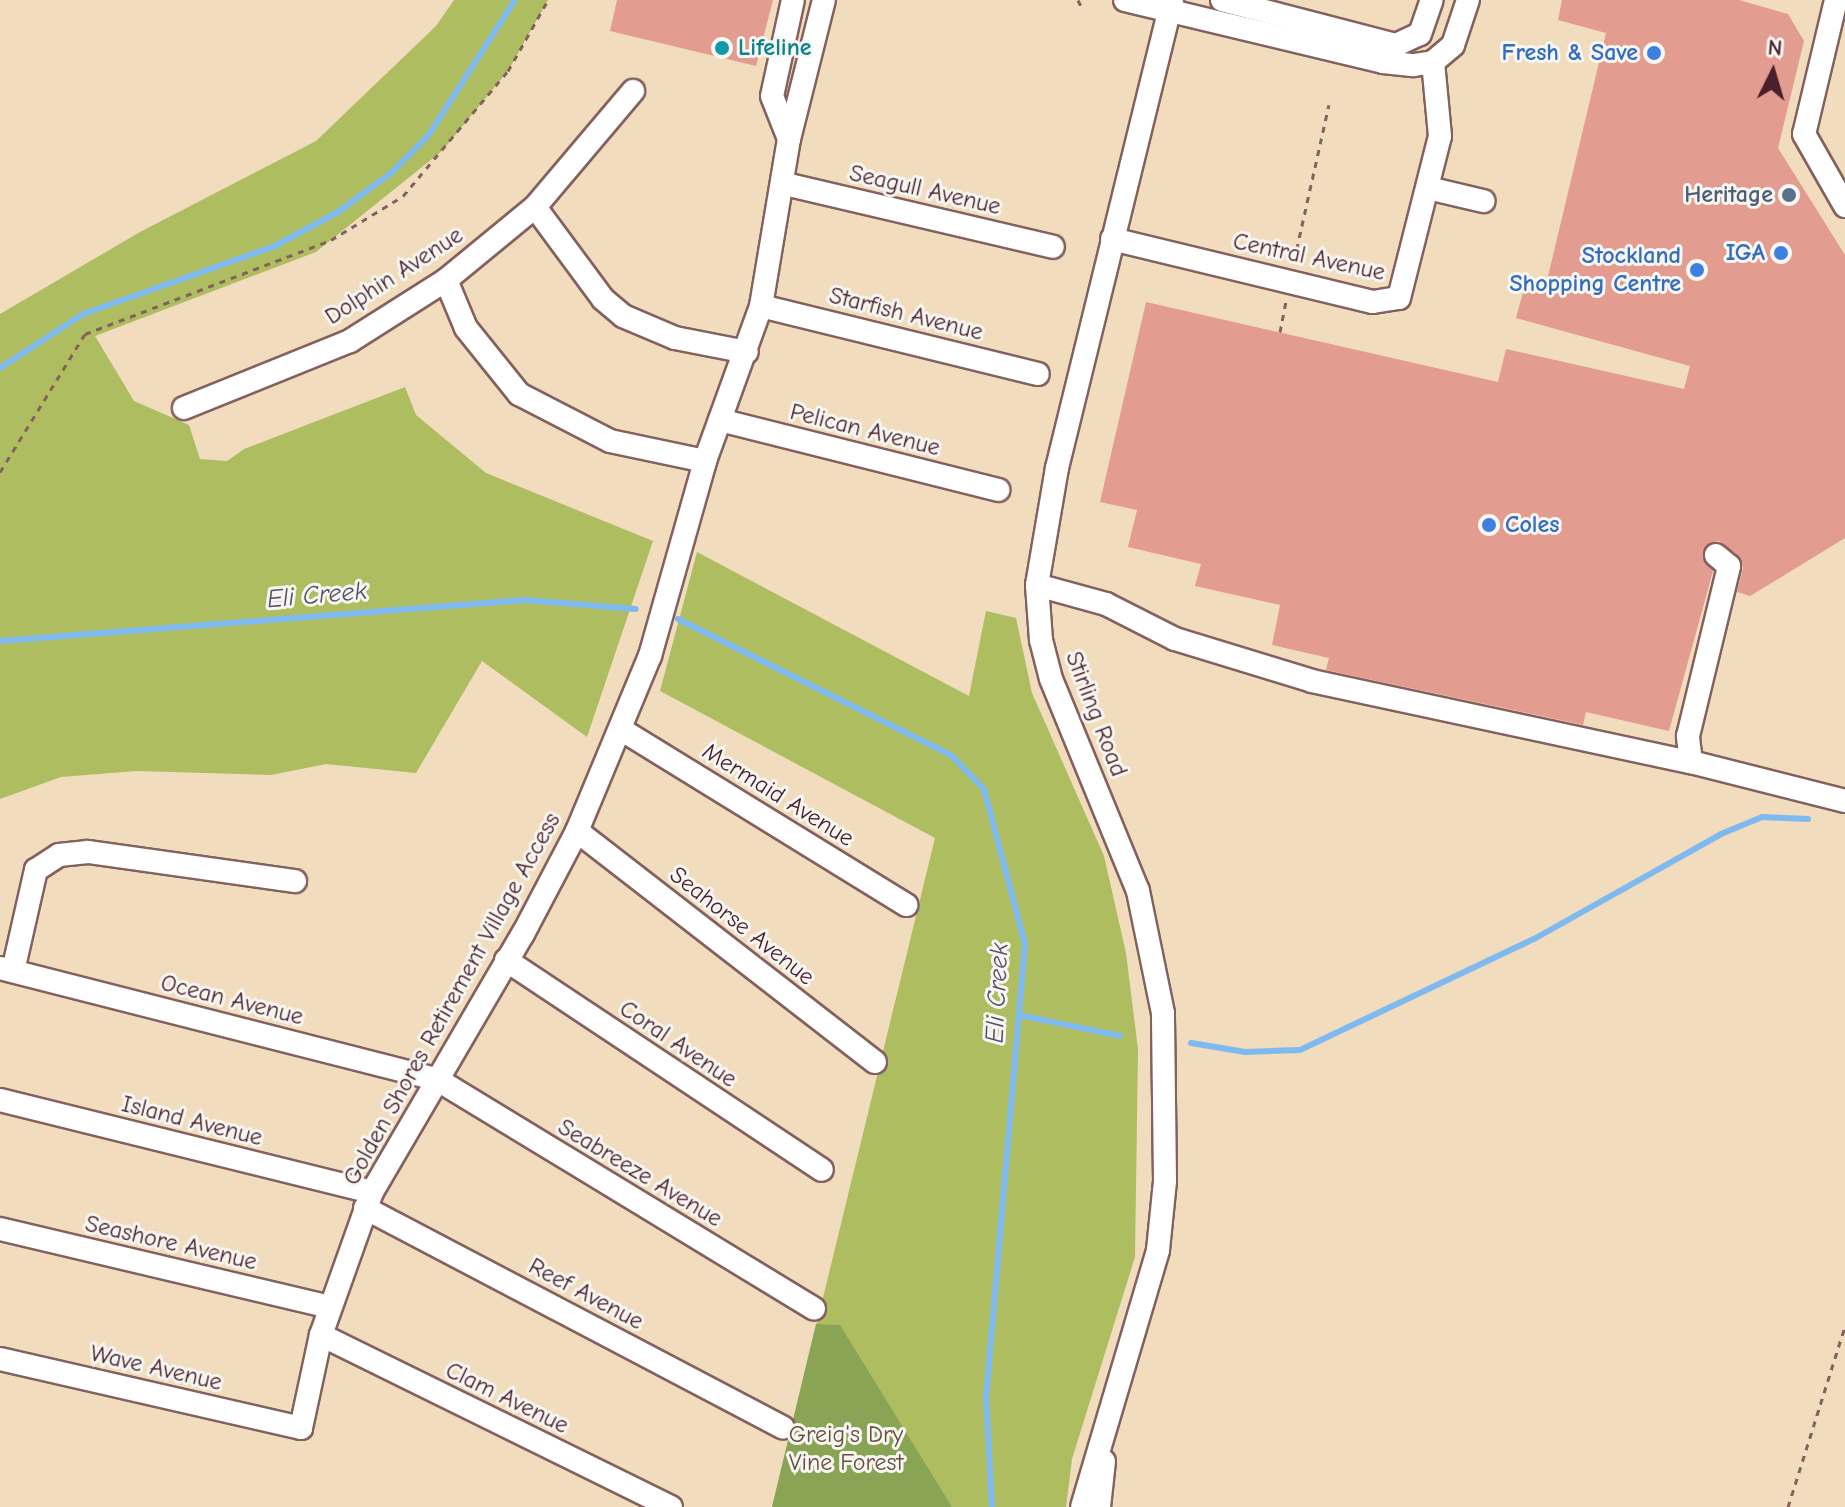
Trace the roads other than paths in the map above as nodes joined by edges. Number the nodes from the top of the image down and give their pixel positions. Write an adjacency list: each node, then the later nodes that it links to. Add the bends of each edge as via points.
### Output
1 (793, 0): 11 (street, Golden Shores Retirement Village Access, via 772,96)
2 (824, 0): 11 (street, Golden Shores Retirement Village Access)
3 (1125, 0): 8 (street)
4 (1222, 0): 5 (street, via 1316,21 1381,43 1410,42 1425,25)
5 (1432, 0)
6 (1468, 0): 9 (street, via 1453,45)
7 (1836, 0): 15 (street, via 1804,134)
8 (1170, 6): 9 (street); 17 (street, Stirling Road)
9 (1424, 64): 13 (street, Central Avenue, via 1441,115)
10 (633, 91): 16 (street, Dolphin Avenue)
11 (789, 139): 12 (street, Golden Shores Retirement Village Access)
12 (785, 184): 18 (street, Seagull Avenue); 20 (street, Golden Shores Retirement Village Access)
13 (1428, 188): 14 (street); 17 (street, Central Avenue, via 1399,298 1373,302)
14 (1483, 201)
15 (1845, 206)
16 (535, 207): 19 (street, Dolphin Avenue); 21 (street, via 603,299 623,316 675,338)
17 (1112, 239): 28 (street, Stirling Road, via 1057,468)
18 (1053, 247)
19 (446, 280): 23 (street, Dolphin Avenue, via 350,341); 25 (street, via 466,328 519,394 610,441)
20 (761, 306): 21 (street, Golden Shores Retirement Village Access); 22 (street, Starfish Avenue)
21 (747, 352): 24 (street, Golden Shores Retirement Village Access)
22 (1038, 374)
23 (184, 408)
24 (720, 420): 25 (street, Golden Shores Retirement Village Access); 26 (street, Pelican Avenue)
25 (705, 461): 29 (street, Golden Shores Retirement Village Access, via 650,656)
26 (998, 490)
27 (1716, 555): 30 (street, via 1729,566 1688,736)
28 (1037, 585): 30 (street, via 1106,604 1175,639 1312,681); 47 (street, Stirling Road, via 1041,640 1051,679 1138,891 1163,1013 1165,1181 1158,1250)
29 (622, 730): 32 (street, Golden Shores Retirement Village Access); 34 (street, Mermaid Avenue)
30 (1691, 762): 31 (street)
31 (1845, 801)
32 (577, 831): 35 (street, Golden Shores Retirement Village Access); 37 (street, Seahorse Avenue)
33 (295, 881): 36 (street, Ocean Avenue, via 88,852 59,855 36,870)
34 (907, 905)
35 (506, 960): 38 (street, Golden Shores Retirement Village Access); 40 (street, Coral Avenue)
36 (6, 969): 38 (street, Ocean Avenue)
37 (875, 1062)
38 (438, 1080): 41 (street, Golden Shores Retirement Village Access); 44 (street, Seabreeze Avenue)
39 (0, 1100): 41 (street, Island Avenue)
40 (822, 1170)
41 (368, 1200): 43 (street, Golden Shores Retirement Village Access); 48 (street, Reef Avenue)
42 (0, 1229): 43 (street, Seashore Avenue)
43 (330, 1307): 45 (street, Golden Shores Retirement Village Access)
44 (814, 1309)
45 (321, 1335): 49 (street, Golden Shores Retirement Village Access); 50 (street, Clam Avenue)
46 (0, 1359): 49 (street, Wave Avenue)
47 (1115, 1397): 51 (street, Stirling Road); 52 (street, Stirling Road)
48 (783, 1427)
49 (301, 1428)
50 (671, 1507)
51 (1082, 1507)
52 (1099, 1507)

